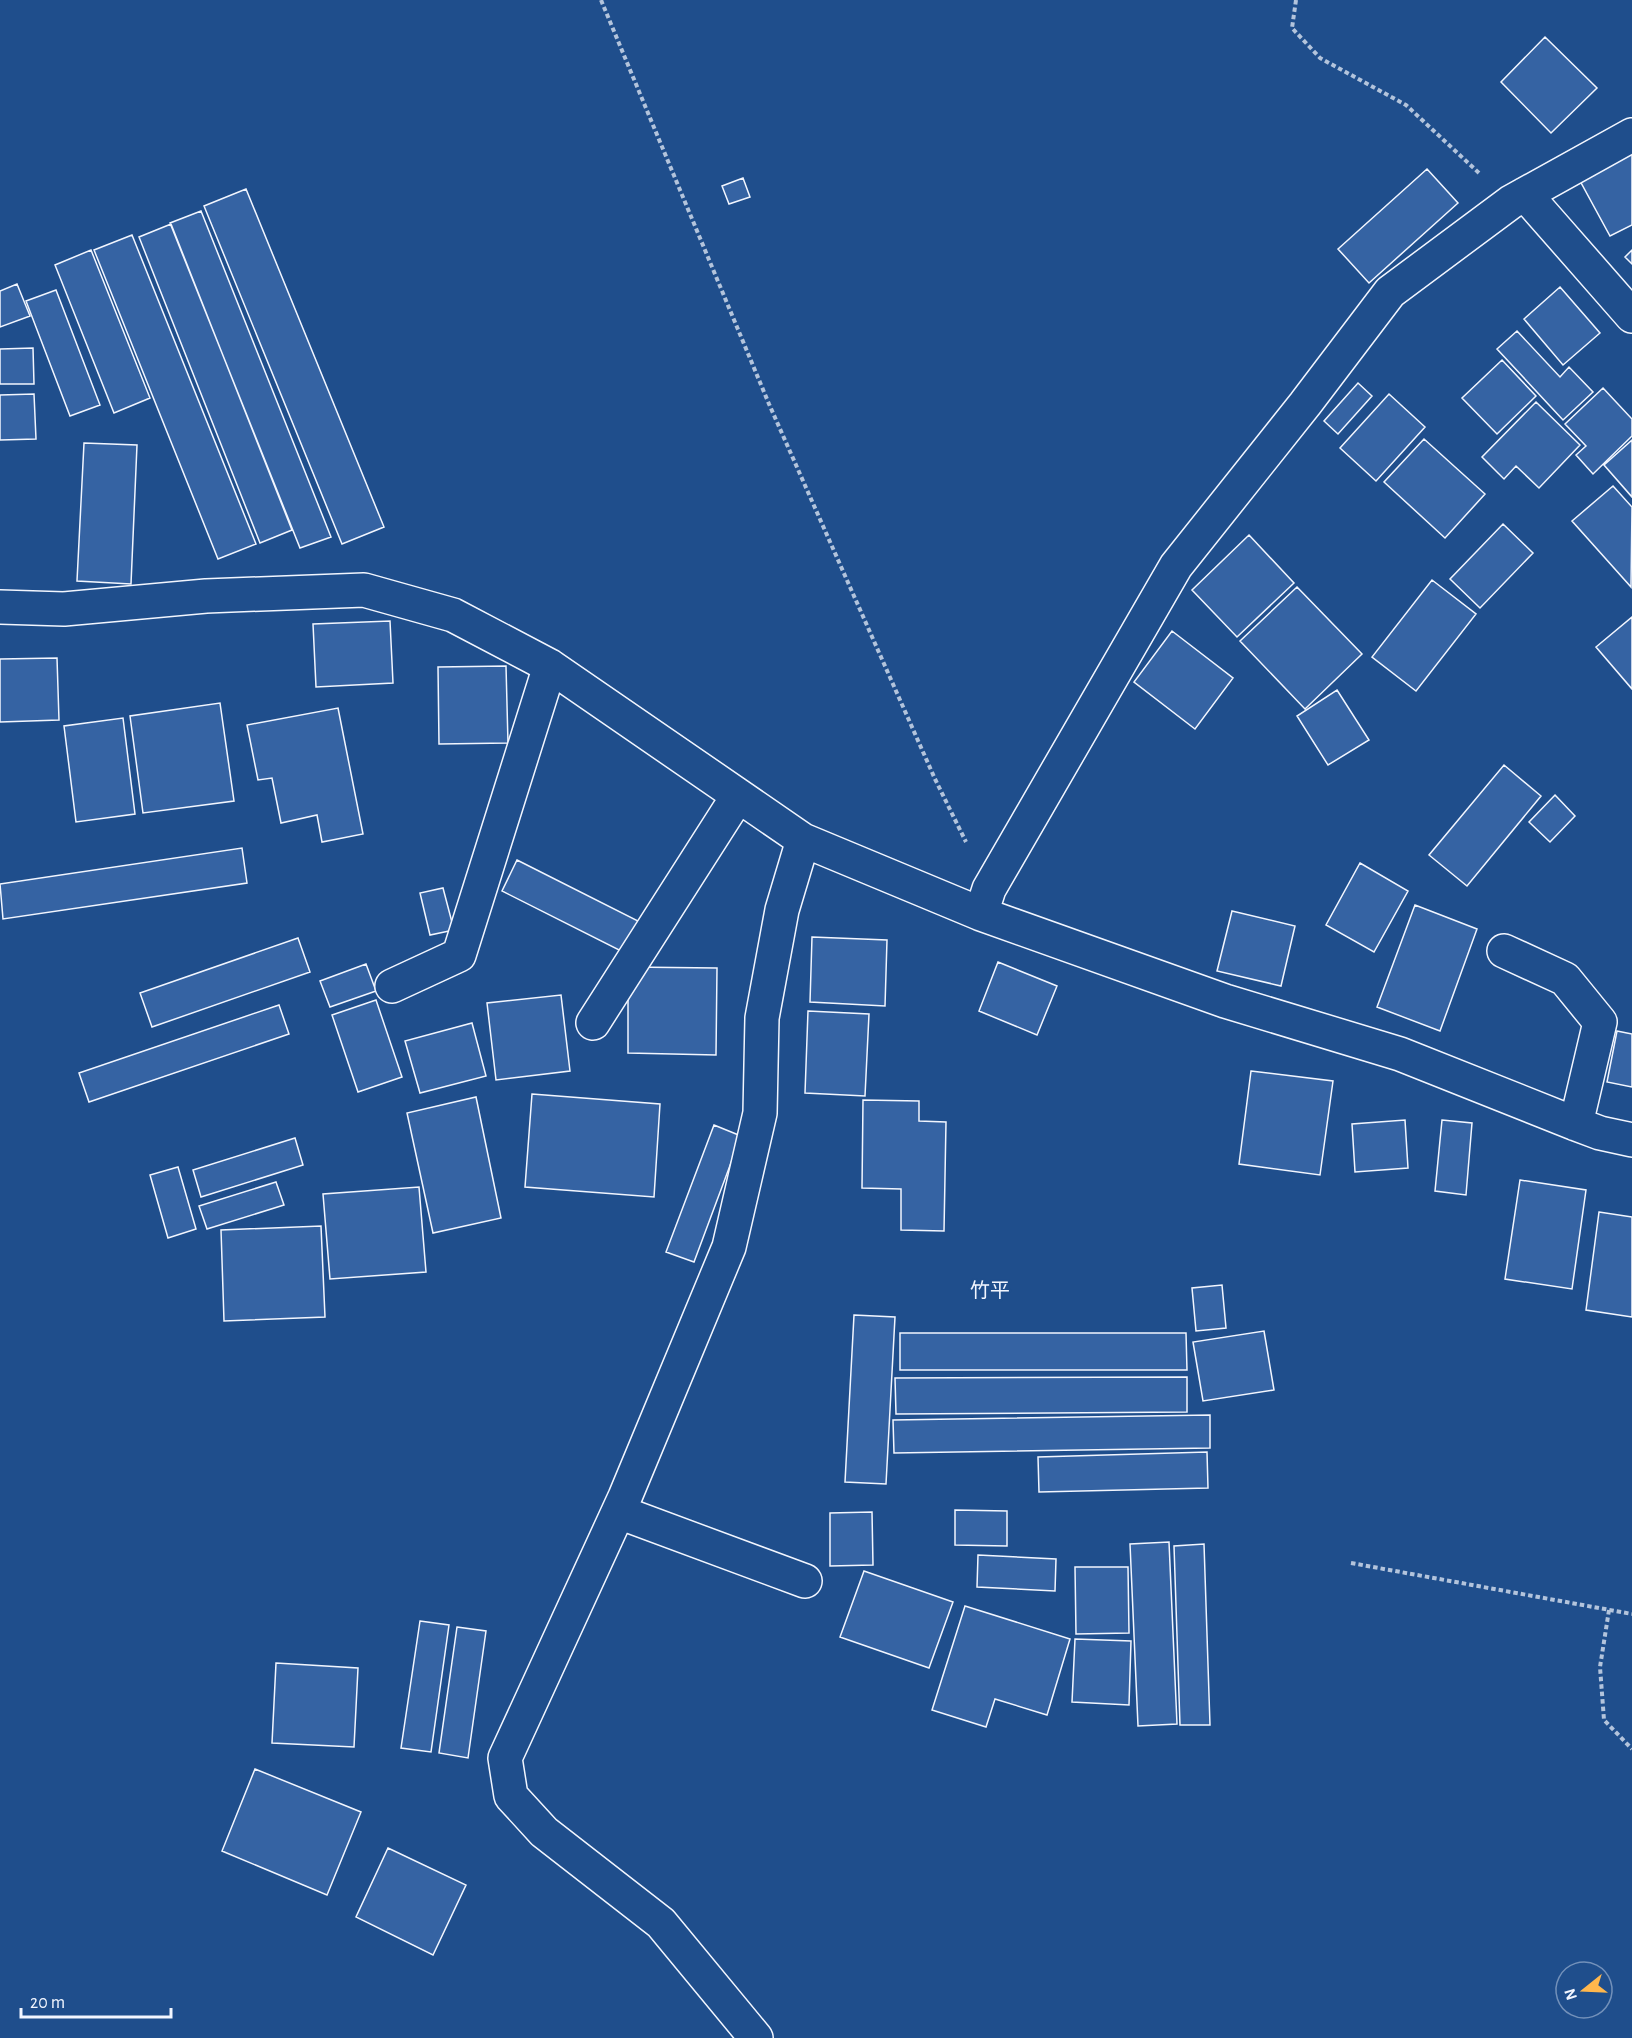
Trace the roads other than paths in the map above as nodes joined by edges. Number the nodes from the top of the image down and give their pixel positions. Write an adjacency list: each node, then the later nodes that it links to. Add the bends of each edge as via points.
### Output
1 (1632, 135): 2 (street)
2 (1518, 198): 3 (street); 8 (street, via 1390,292 1176,566)
3 (1632, 316)
4 (0, 607): 5 (street, via 64,609 206,596 364,590 453,615)
5 (550, 666): 6 (street); 10 (street, via 459,955)
6 (738, 796): 7 (street); 11 (street)
7 (803, 840): 8 (street); 14 (street, via 782,910 764,1007 760,1113 729,1246)
8 (985, 902): 12 (street, via 1225,1001 1400,1054)
9 (1504, 951): 12 (street, via 1565,979 1599,1022)
10 (392, 986)
11 (593, 1023)
12 (1576, 1124): 13 (street)
13 (1632, 1140)
14 (619, 1512): 15 (street); 16 (street, via 505,1758 511,1796 544,1832 661,1923)
15 (805, 1581)
16 (748, 2034)

